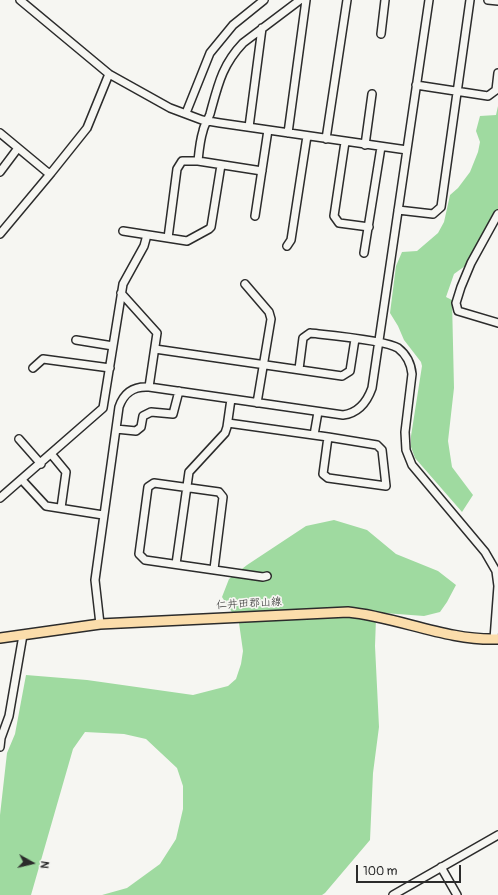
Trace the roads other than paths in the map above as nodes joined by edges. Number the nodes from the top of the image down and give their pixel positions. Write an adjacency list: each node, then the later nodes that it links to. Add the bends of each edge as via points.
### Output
1 (20, 0): 14 (street)
2 (264, 0): 18 (street, via 236,22 210,54)
3 (300, 0): 11 (street)
4 (306, 0): 22 (street)
5 (347, 0): 25 (street)
6 (386, 0): 12 (street)
7 (429, 0): 15 (street)
8 (470, 0): 16 (street)
9 (488, 0): 10 (street)
10 (498, 1)
11 (262, 28): 19 (street, via 236,50 222,72); 20 (street)
12 (381, 34)
13 (498, 73): 16 (street, via 496,90 488,96)
14 (109, 74): 18 (street, via 170,108); 35 (street, via 87,128)
15 (416, 85): 16 (street); 30 (street)
16 (456, 92): 36 (street, via 440,209 433,214)
17 (372, 94): 27 (street)
18 (186, 113): 19 (street)
19 (207, 121): 20 (street); 31 (street, via 202,132)
20 (249, 127): 21 (street)
21 (268, 130): 22 (street); 33 (street)
22 (288, 133): 24 (street)
23 (0, 134): 29 (street)
24 (307, 136): 25 (street); 44 (street, via 291,240)
25 (326, 139): 26 (street)
26 (346, 142): 27 (street); 39 (street, via 334,216 339,222)
27 (365, 145): 28 (street)
28 (381, 147): 30 (street); 39 (street)
29 (18, 148): 34 (street); 35 (street)
30 (407, 150): 36 (street)
31 (198, 161): 32 (street); 43 (street, via 184,160 178,165)
32 (221, 165): 33 (street); 43 (street, via 210,228 190,241)
33 (262, 171): 38 (street)
34 (0, 172)
35 (51, 173): 41 (street)
36 (398, 210): 51 (street)
37 (498, 214): 48 (street, via 471,263 456,303 458,311)
38 (255, 216)
39 (369, 227): 45 (street)
40 (123, 231): 42 (street)
41 (0, 234)
42 (148, 236): 43 (street); 47 (street, via 123,284)
43 (168, 238)
44 (287, 246)
45 (364, 253)
46 (245, 284): 54 (street, via 269,312 271,319)
47 (121, 293): 52 (street); 53 (street, via 156,330)
48 (498, 323)
49 (355, 339): 51 (street); 57 (street, via 310,333 303,338); 57 (street, via 349,373 342,376)
50 (76, 340): 52 (street)
51 (378, 342): 62 (street, via 372,388 364,404 349,414); 81 (street, via 397,348 406,355 412,366 405,432 406,450 412,465 485,552 496,571)
52 (113, 346): 56 (street)
53 (155, 349): 54 (street); 58 (street)
54 (263, 365): 57 (street); 61 (street)
55 (32, 368): 56 (street, via 43,359)
56 (110, 368): 68 (street, via 104,408)
57 (299, 369)
58 (149, 387): 59 (street); 64 (street, via 137,388 123,397)
59 (179, 391): 60 (street); 64 (street, via 173,414 150,412 143,416 141,427 136,431)
60 (231, 399): 61 (street); 63 (street)
61 (257, 403): 62 (street)
62 (318, 412): 65 (street)
63 (228, 423): 65 (street); 71 (street, via 225,434 190,470)
64 (116, 429): 74 (street)
65 (314, 435): 66 (street)
66 (328, 437): 66 (street, via 323,474 328,478 386,486 382,450 376,445)
67 (19, 439): 69 (street)
68 (52, 455): 69 (street); 73 (street, via 66,472)
69 (41, 464): 70 (street)
70 (22, 480): 72 (street); 73 (street, via 44,505)
71 (186, 488): 75 (street); 75 (street, via 154,483 148,487 139,554 145,560); 76 (street, via 219,492 224,498)
72 (0, 498)
73 (61, 508): 74 (street)
74 (103, 515): 78 (street, via 95,580)
75 (176, 564): 76 (street)
76 (214, 570): 77 (street)
77 (267, 576)
78 (100, 624): 79 (main road, 仁井田郡山線); 81 (main road, 仁井田郡山線, via 348,612 368,614 464,636)
79 (22, 635): 80 (main road, 仁井田郡山線); 82 (street, via 12,704)
80 (0, 638)
81 (496, 639)
82 (0, 747)
83 (498, 835): 84 (street)
84 (441, 867): 85 (street); 86 (street)
85 (393, 895)
86 (457, 895)

